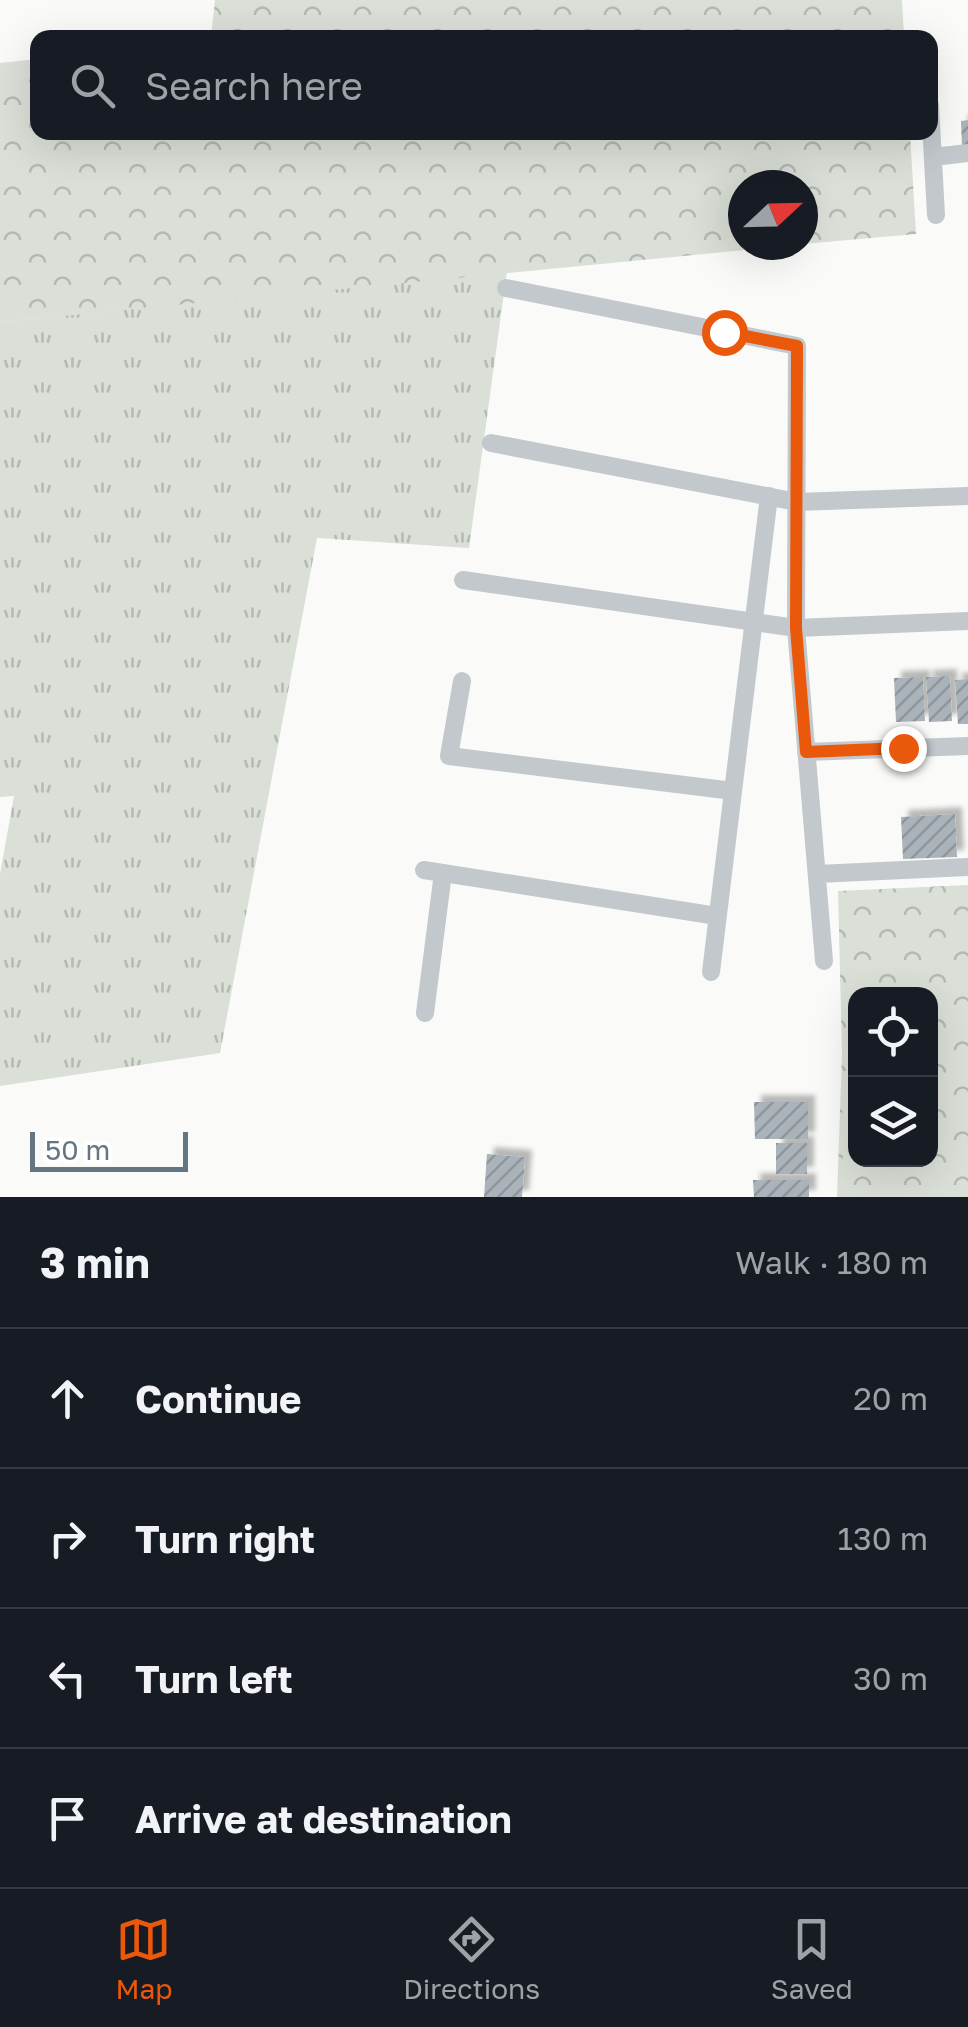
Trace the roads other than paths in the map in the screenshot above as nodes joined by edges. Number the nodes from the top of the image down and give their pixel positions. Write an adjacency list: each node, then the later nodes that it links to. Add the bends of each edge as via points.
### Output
1 (931, 140): 3 (street)
2 (968, 154): 3 (street)
3 (932, 157): 4 (street)
4 (936, 215)
5 (506, 288): 9 (street, via 797,346)
6 (491, 443): 7 (street)
7 (769, 496): 9 (street); 11 (street)
8 (968, 496): 9 (street)
9 (796, 502): 13 (street)
10 (463, 580): 11 (street)
11 (754, 622): 13 (street); 17 (street)
12 (968, 622): 13 (street)
13 (796, 628): 16 (street)
14 (462, 681): 17 (street, via 449,756)
15 (968, 746): 16 (street)
16 (806, 752): 19 (street)
17 (733, 792): 20 (street)
18 (968, 867): 19 (street)
19 (816, 874): 21 (street)
20 (718, 916): 22 (street); 23 (street, via 433,871)
21 (824, 961)
22 (711, 972)
23 (426, 1013)

